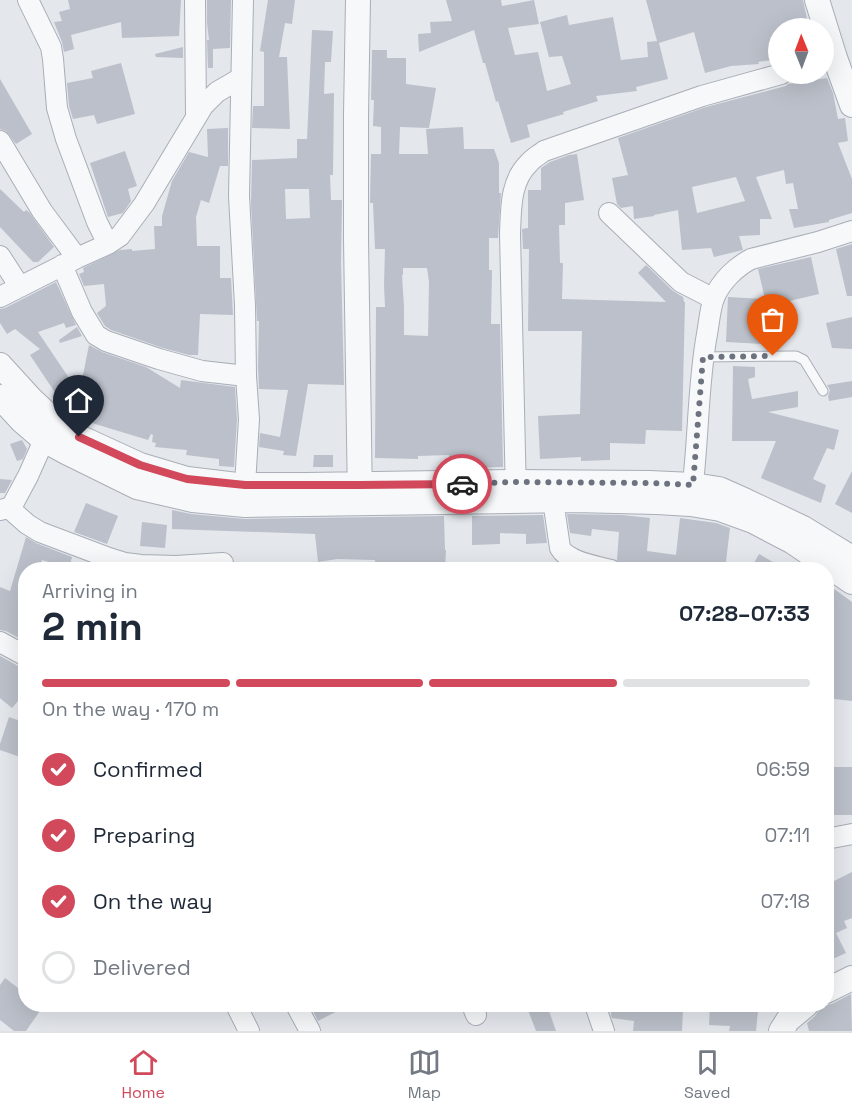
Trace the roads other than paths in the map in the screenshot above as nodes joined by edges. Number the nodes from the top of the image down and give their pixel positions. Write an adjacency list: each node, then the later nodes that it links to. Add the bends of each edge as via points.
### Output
1 (28, 0): 15 (street, via 51,47 57,108)
2 (195, 0): 11 (street)
3 (243, 0): 8 (street)
4 (358, 0): 29 (street)
5 (817, 0): 6 (street)
6 (821, 18)
7 (834, 69): 10 (street)
8 (241, 78): 11 (street, via 218,92); 23 (street, via 239,196)
9 (768, 78): 28 (street, via 702,96 544,151 524,169 511,202 510,234)
10 (852, 105)
11 (196, 117): 15 (street, via 144,204 120,236)
12 (0, 141): 17 (street)
13 (609, 213): 20 (street, via 681,282)
14 (852, 231): 20 (street, via 752,259 734,271)
15 (108, 244): 17 (street)
16 (0, 256): 18 (street)
17 (70, 261): 18 (street); 23 (street, via 82,312 96,335 202,372)
18 (20, 287): 19 (street)
19 (0, 297)
20 (714, 299): 21 (street)
21 (703, 357): 24 (lane, via 796,356 804,360); 30 (street)
22 (0, 365): 27 (street, via 47,414 79,437 140,465 187,479)
23 (246, 376): 27 (street, via 249,419)
24 (823, 391)
25 (0, 397): 26 (street)
26 (44, 440): 29 (street, via 137,487 193,500 245,505); 32 (street, via 13,504)
27 (245, 485): 29 (street)
28 (515, 491): 29 (street); 30 (street, via 649,483); 31 (street)
29 (360, 494)
30 (692, 494): 31 (street, via 657,502); 33 (street, via 719,489 803,528); 36 (street, via 753,521)
31 (553, 500): 35 (street, via 560,548 566,556)
32 (4, 509): 34 (street, via 39,532)
33 (852, 558)
34 (122, 562)
35 (584, 562)
36 (822, 562)
37 (834, 570): 38 (street)
38 (852, 582)
39 (0, 642): 40 (street)
40 (18, 652)
41 (852, 834): 42 (street)
42 (834, 837)
43 (852, 978): 44 (street)
44 (834, 987)
45 (240, 1012): 49 (street)
46 (300, 1012): 50 (street)
47 (597, 1012): 51 (street)
48 (798, 1012): 52 (street)
49 (249, 1031)
50 (310, 1031)
51 (604, 1031)
52 (782, 1031)

